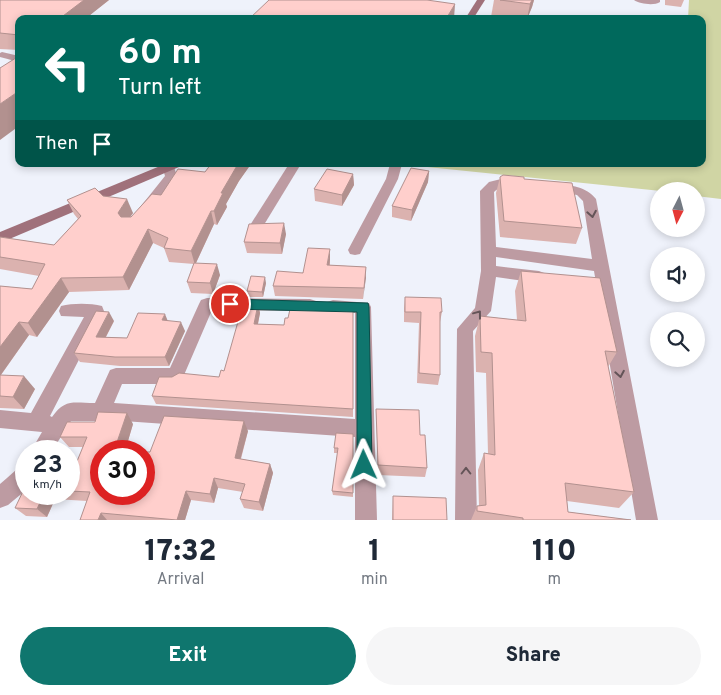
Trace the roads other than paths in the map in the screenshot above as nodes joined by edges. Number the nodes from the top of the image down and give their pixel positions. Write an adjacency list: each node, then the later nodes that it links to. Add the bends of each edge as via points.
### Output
1 (482, 0): 4 (street)
2 (638, 0): 3 (street)
3 (656, 4)
4 (472, 15)
5 (0, 55): 6 (street)
6 (15, 58)
7 (166, 167): 13 (street)
8 (171, 167): 11 (street, via 167,183)
9 (292, 167): 12 (street)
10 (395, 167): 14 (street)
11 (138, 219)
12 (254, 230)
13 (0, 238)
14 (355, 250)
15 (488, 251): 16 (street); 16 (street, one-way to 16, via 487,191 503,181 535,184 581,192 589,199); 17 (street)
16 (601, 266): 20 (street)
17 (489, 271): 18 (street); 31 (street, one-way to 17, via 465,329 482,311)
18 (556, 279)
19 (585, 283): 20 (street)
20 (604, 285): 32 (street, one-way to 32)
21 (67, 311): 24 (street, via 96,311)
22 (101, 412): 25 (street, via 66,412); 26 (street); 26 (street, via 116,376 175,376 207,304 363,307)
23 (0, 418): 24 (street)
24 (36, 423): 25 (street)
25 (58, 425): 27 (street)
26 (364, 429): 30 (street)
27 (48, 440)
28 (15, 485): 29 (street)
29 (0, 497)
30 (366, 520)
31 (466, 520)
32 (647, 520)

